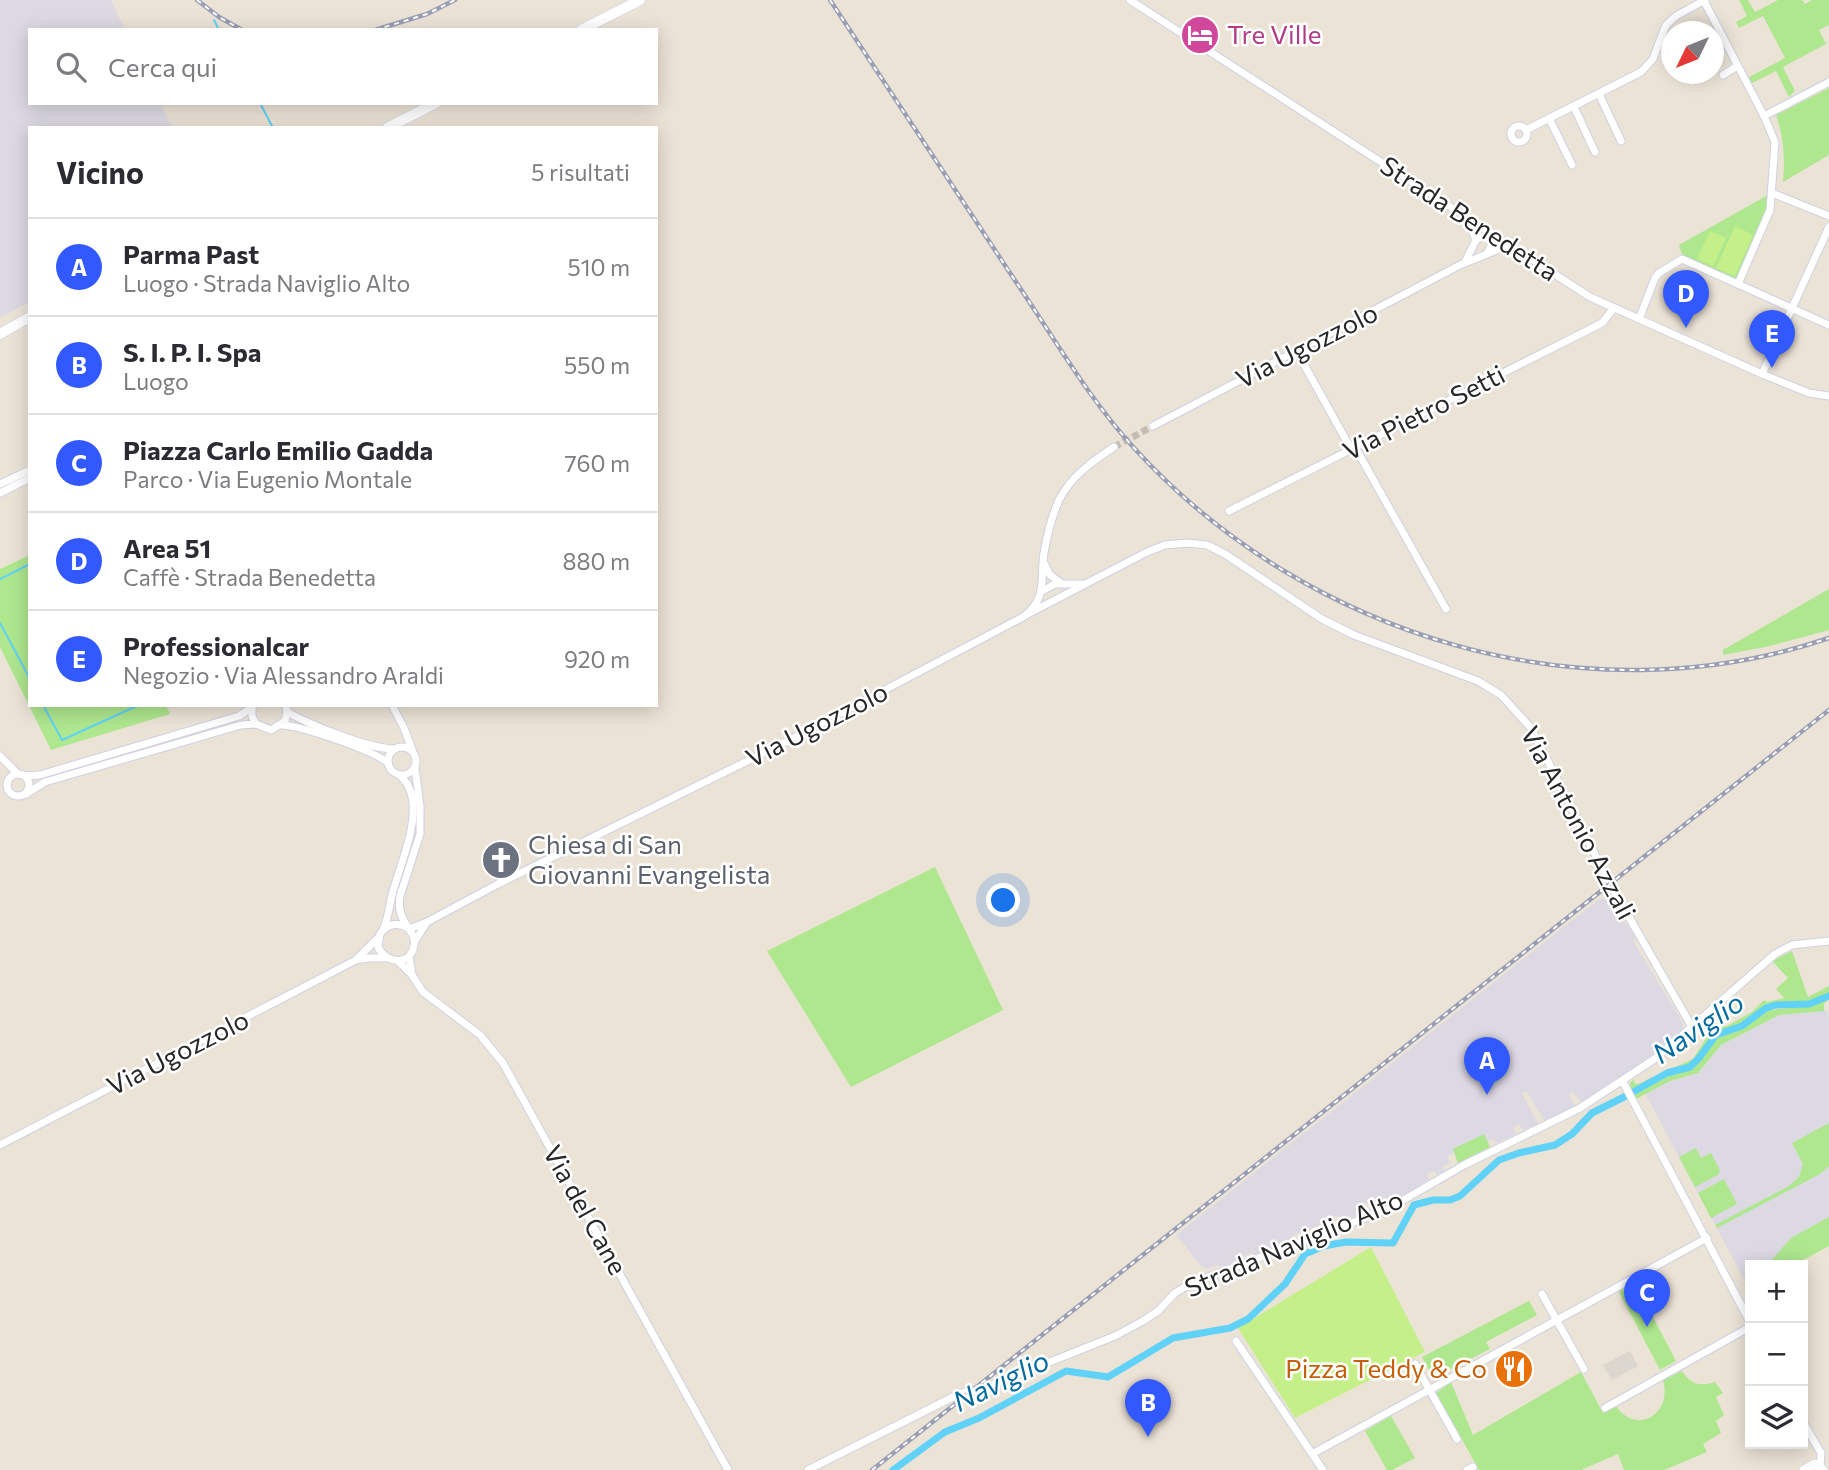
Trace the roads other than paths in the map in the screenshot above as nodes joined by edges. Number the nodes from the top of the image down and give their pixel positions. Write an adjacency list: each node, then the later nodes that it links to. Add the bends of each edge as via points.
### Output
1 (640, 0): 5 (main road)
2 (1130, 0): 22 (street, Strada Benedetta)
3 (1704, 0): 4 (street); 10 (street, via 1666,25 1653,59 1641,72)
4 (1714, 21)
5 (585, 28)
6 (1724, 40): 7 (street)
7 (1737, 66): 8 (street); 13 (street)
8 (1724, 74)
9 (1829, 82): 13 (street)
10 (1599, 94): 12 (street); 17 (street)
11 (432, 105): 15 (main road)
12 (1574, 107): 14 (street); 18 (street)
13 (1764, 116): 20 (street, via 1775,142)
14 (1549, 118): 16 (street); 19 (street)
15 (391, 126)
16 (1526, 130)
17 (1621, 141)
18 (1595, 152)
19 (1572, 165)
20 (1772, 193): 21 (street); 29 (street, via 1770,211)
21 (1829, 216)
22 (1466, 217): 24 (street, Strada Benedetta); 25 (street)
23 (1829, 227): 31 (street)
24 (1490, 232): 25 (street, Via Ugozzolo); 26 (street, Strada Benedetta); 27 (street, via 1492,244)
25 (1476, 240): 28 (street, Via Ugozzolo)
26 (1516, 248): 27 (street, Via Ugozzolo); 30 (street, Strada Benedetta)
27 (1487, 253): 28 (street, Via Ugozzolo)
28 (1460, 265): 36 (street, Via Ugozzolo)
29 (1738, 284): 31 (street); 33 (street, via 1682,260 1654,278)
30 (1614, 308): 33 (street, Strada Benedetta); 41 (street, Via Pietro Setti, via 1602,323)
31 (1792, 309): 34 (street); 37 (street)
32 (28, 318): 35 (main road)
33 (1639, 318): 37 (street, Strada Benedetta)
34 (1829, 325)
35 (0, 334)
36 (1296, 350): 39 (street, Via Ugozzolo); 41 (street)
37 (1762, 374): 38 (street, Strada Benedetta)
38 (1829, 396)
39 (1153, 426)
40 (1114, 447): 47 (street, via 1087,466 1060,497)
41 (1353, 448): 46 (street, Via Pietro Setti); 52 (street)
42 (28, 471): 44 (street)
43 (28, 479): 45 (street)
44 (0, 485)
45 (0, 493)
46 (1229, 511)
47 (1043, 559): 49 (street, via 1051,575); 50 (street)
48 (1087, 583): 49 (street); 51 (street, Via Antonio Azzali); 85 (street, Via Antonio Azzali, via 1165,545 1207,545 1322,620 1478,681 1501,695 1531,728 1609,884)
49 (1063, 584): 50 (street)
50 (1042, 588): 51 (street, via 1055,595); 53 (street, Via Ugozzolo, via 1036,607)
51 (1069, 594): 53 (street, Via Antonio Azzali)
52 (1446, 609)
53 (1024, 616): 74 (street, Via Ugozzolo)
54 (251, 707): 67 (street, via 239,716 40,775)
55 (252, 707): 58 (street)
56 (393, 707): 60 (street)
57 (287, 708): 59 (street); 61 (street, via 302,719 379,747)
58 (256, 724): 59 (street, via 271,730); 73 (street, via 45,782)
59 (282, 725): 64 (street, via 300,727)
60 (404, 727): 61 (street); 62 (street)
61 (396, 748): 62 (street); 64 (street)
62 (412, 751): 66 (street)
63 (0, 756): 65 (street)
64 (388, 763): 68 (street)
65 (7, 764): 67 (street); 69 (street)
66 (415, 768): 68 (street); 75 (street, via 420,825 399,898)
67 (22, 775): 69 (street); 73 (street, via 30,784)
68 (399, 775): 76 (street, via 410,791 412,829)
69 (9, 779): 70 (street); 72 (street)
70 (0, 785)
71 (0, 792): 72 (street)
72 (9, 792): 73 (street)
73 (26, 794)
74 (427, 922): 75 (street, Via Ugozzolo); 78 (street, Via Ugozzolo)
75 (407, 928): 76 (street, Via Ugozzolo, via 394,924); 78 (street)
76 (383, 930): 77 (street, Via Ugozzolo)
77 (378, 938): 81 (street); 82 (street, Via Ugozzolo)
78 (415, 941): 80 (street, Via Ugozzolo)
79 (1829, 942): 85 (street, Strada Naviglio Alto, via 1792,945 1775,954)
80 (409, 957): 83 (street); 84 (street)
81 (386, 958): 82 (street, Via Ugozzolo); 83 (street, Via Ugozzolo)
82 (356, 960): 87 (street, Via Ugozzolo)
83 (398, 961): 84 (street, Via del Cane)
84 (412, 975): 103 (street, Via del Cane, via 423,992 480,1035 503,1063)
85 (1692, 1027): 86 (street, Strada Naviglio Alto)
86 (1625, 1085): 88 (street); 104 (street, Strada Naviglio Alto, via 1469,1162 1386,1210 1197,1281 1115,1336 959,1394)
87 (0, 1145)
88 (1706, 1238): 90 (street); 91 (street)
89 (1542, 1294): 91 (street)
90 (1745, 1312)
91 (1557, 1320): 95 (street); 96 (street)
92 (1745, 1331): 97 (street)
93 (1236, 1340): 101 (street)
94 (1415, 1364): 96 (street)
95 (1584, 1369)
96 (1430, 1390): 100 (street); 101 (street)
97 (1605, 1408)
98 (1808, 1431): 102 (street)
99 (1808, 1433): 102 (street)
100 (1457, 1439)
101 (1312, 1454): 105 (street)
102 (1823, 1464): 106 (street)
103 (728, 1470)
104 (808, 1470)
105 (1323, 1470)
106 (1803, 1470)

